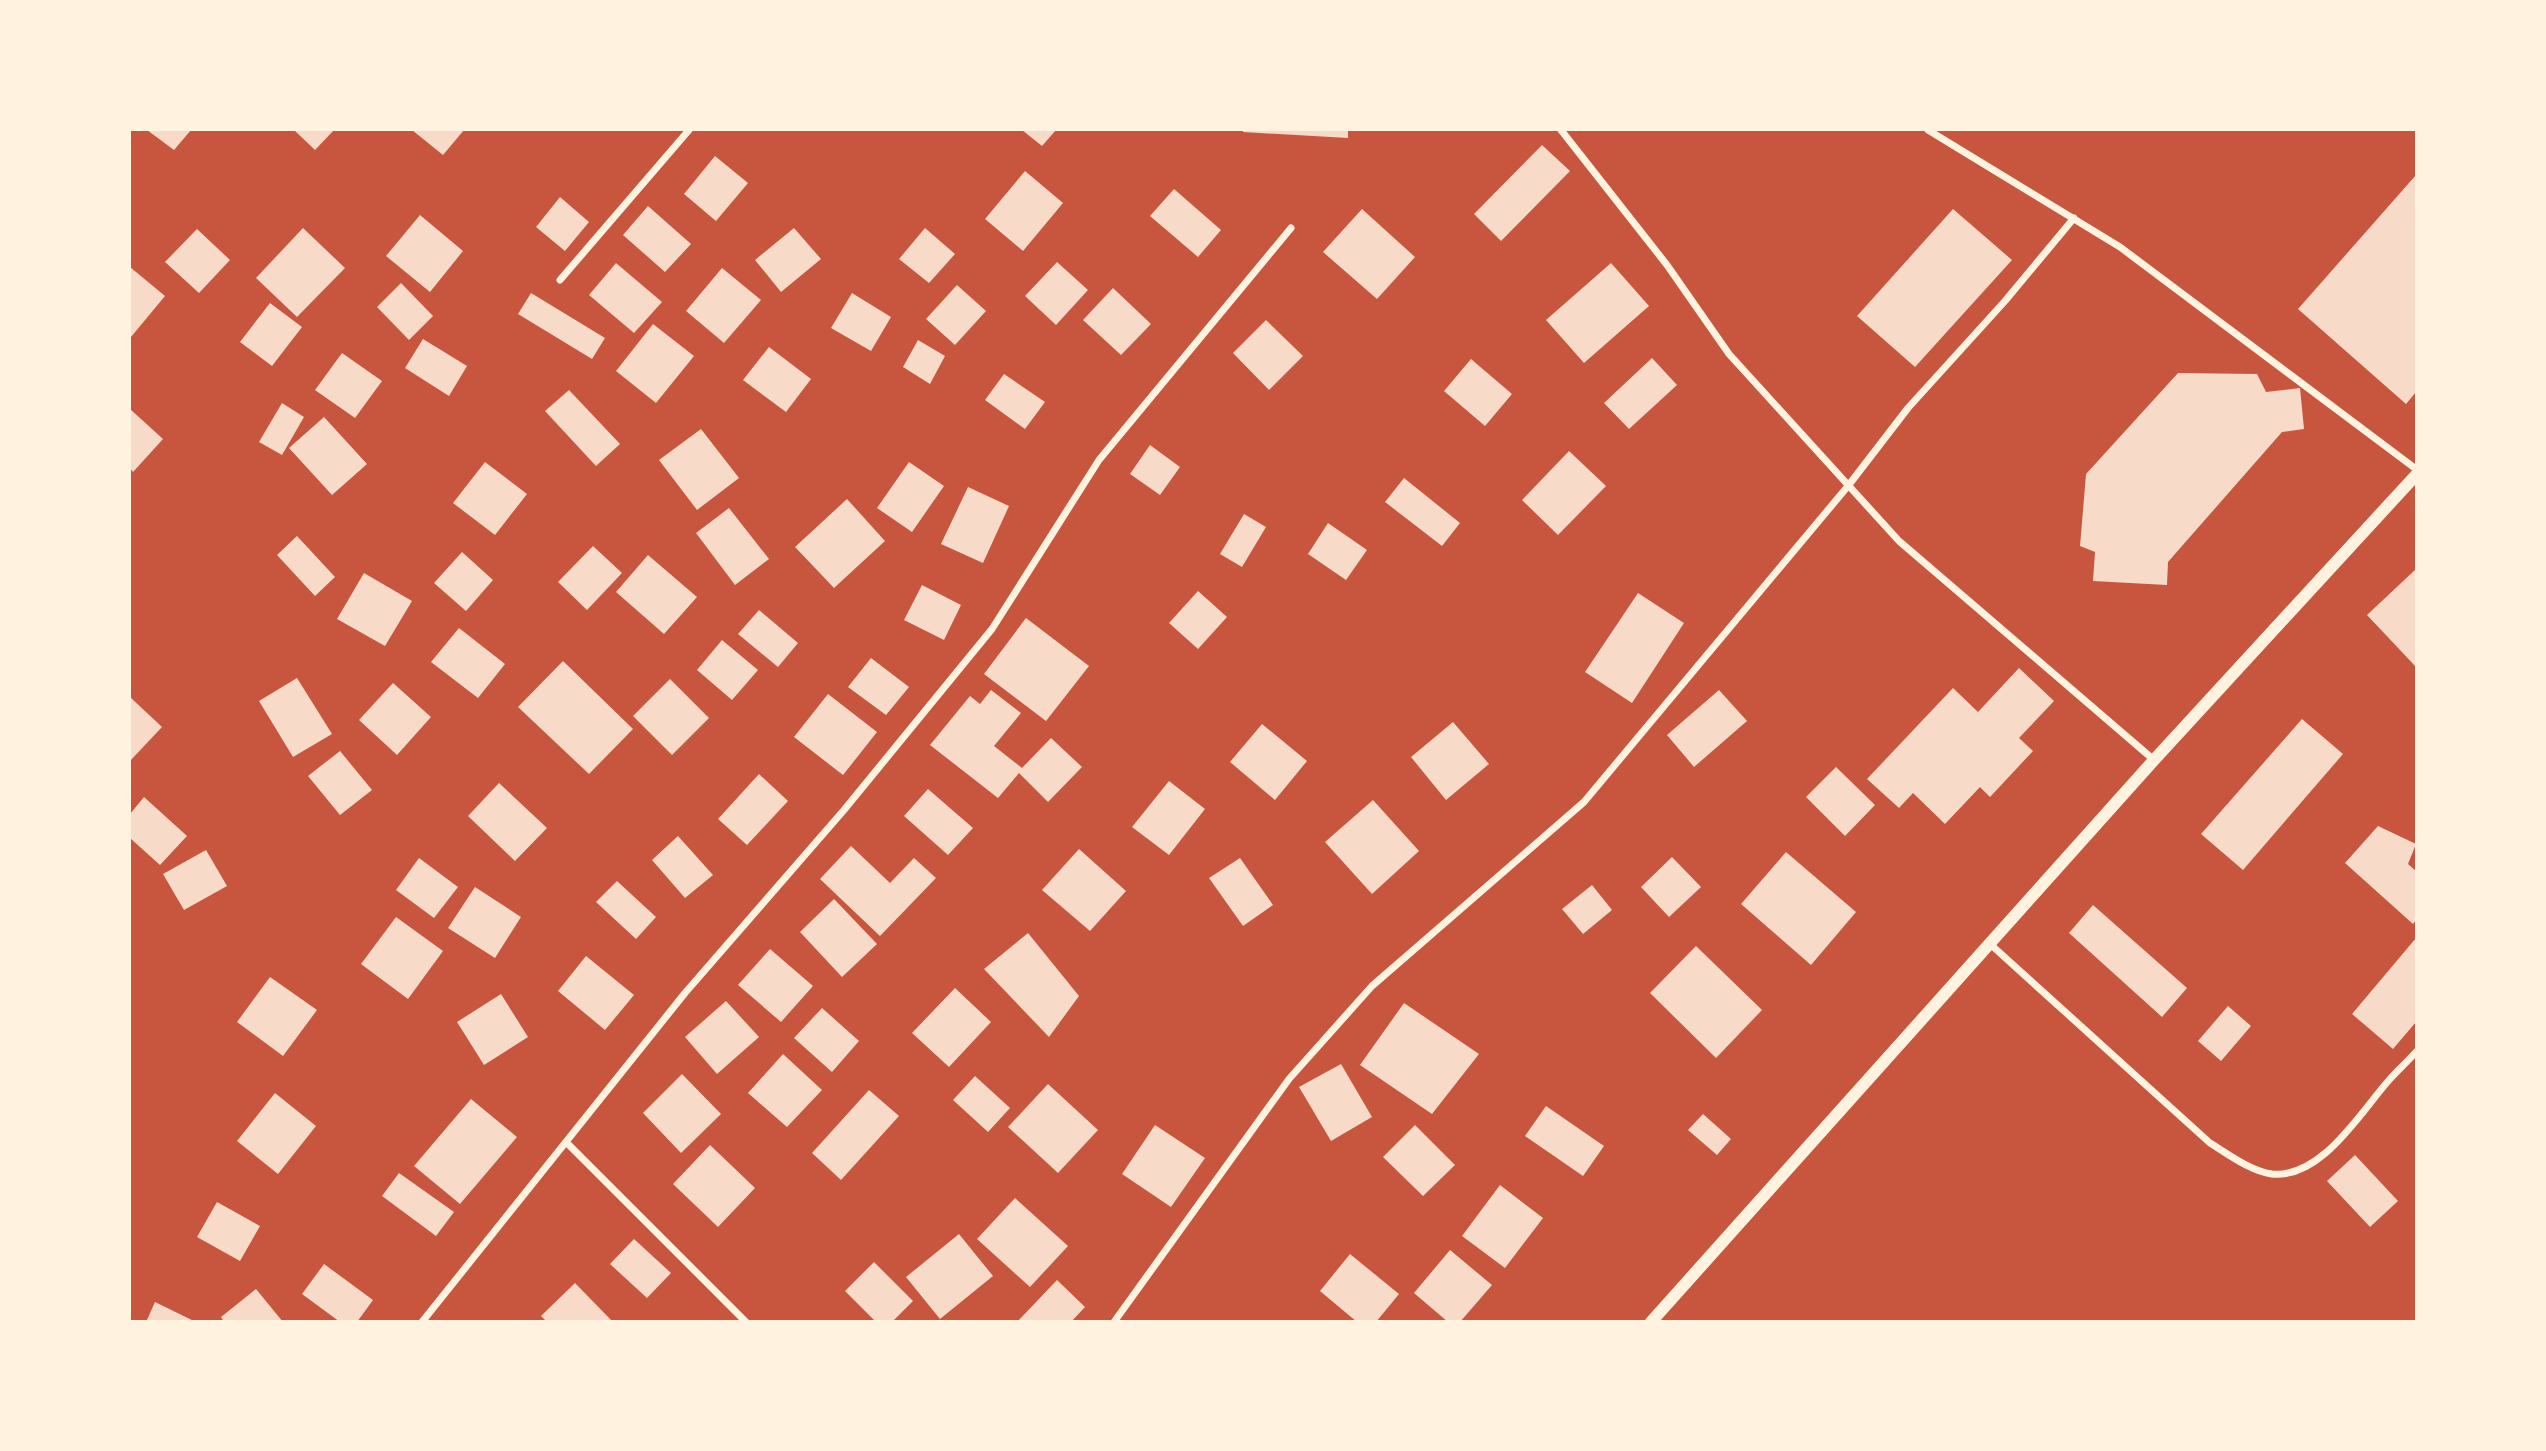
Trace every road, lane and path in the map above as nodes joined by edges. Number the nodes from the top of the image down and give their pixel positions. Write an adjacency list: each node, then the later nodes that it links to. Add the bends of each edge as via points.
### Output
1 (689, 130): 6 (street)
2 (1562, 130): 9 (street, via 1667,265 1729,355)
3 (1928, 130): 4 (street)
4 (2074, 218): 7 (street, via 2120,247); 9 (street, via 1908,408)
5 (1291, 228): 13 (street, via 1099,460 992,629 844,810 685,993)
6 (560, 280)
7 (2417, 469)
8 (2417, 475): 10 (street)
9 (1848, 486): 10 (street, via 1899,541); 16 (street, via 1584,802 1372,986 1289,1079)
10 (2154, 760): 11 (street)
11 (1989, 943): 12 (street, via 2210,1143 2272,1174 2297,1171 2333,1148); 17 (street)
12 (2417, 1052)
13 (566, 1142): 14 (street); 15 (street)
14 (422, 1321)
15 (746, 1321)
16 (1114, 1321)
17 (1651, 1321)

